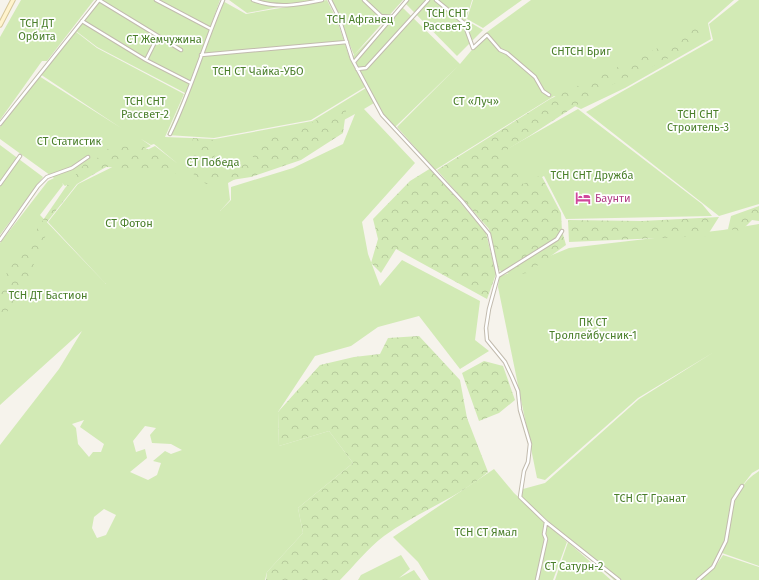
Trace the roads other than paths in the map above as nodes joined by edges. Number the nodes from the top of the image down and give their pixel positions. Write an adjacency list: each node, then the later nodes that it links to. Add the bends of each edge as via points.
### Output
1 (14, 0): 14 (main road)
2 (99, 0): 13 (street); 16 (street)
3 (156, 0): 15 (street)
4 (223, 0): 15 (street)
5 (253, 0): 6 (street, via 290,7)
6 (322, 0)
7 (330, 0): 17 (street, via 338,14)
8 (364, 0): 12 (street, via 381,16)
9 (407, 0): 12 (street)
10 (428, 0): 22 (street, via 366,68)
11 (436, 0): 24 (street, via 464,23 473,48 486,35 500,50 535,77 543,91)
12 (393, 17): 21 (street)
13 (82, 21): 20 (street); 25 (street)
14 (0, 25)
15 (211, 29): 19 (street)
16 (158, 36): 18 (street); 20 (street)
17 (347, 42): 19 (street); 21 (street)
18 (181, 50)
19 (201, 55): 23 (street)
20 (146, 60): 23 (street)
21 (354, 62): 22 (street)
22 (357, 69): 32 (street, via 382,115 489,234)
23 (191, 83): 26 (street)
24 (549, 95)
25 (0, 124)
26 (170, 134)
27 (20, 156): 29 (street)
28 (88, 157): 31 (street, via 72,168 47,176)
29 (0, 184)
30 (562, 231): 32 (street, via 557,239)
31 (0, 240)
32 (498, 276): 34 (street, via 486,328 488,340 504,362 518,391 520,410 530,444 520,497)
33 (742, 486): 37 (street, via 733,500 726,541 713,567)
34 (546, 522): 35 (street, via 546,539); 36 (street)
35 (537, 580)
36 (619, 580)
37 (698, 580)

